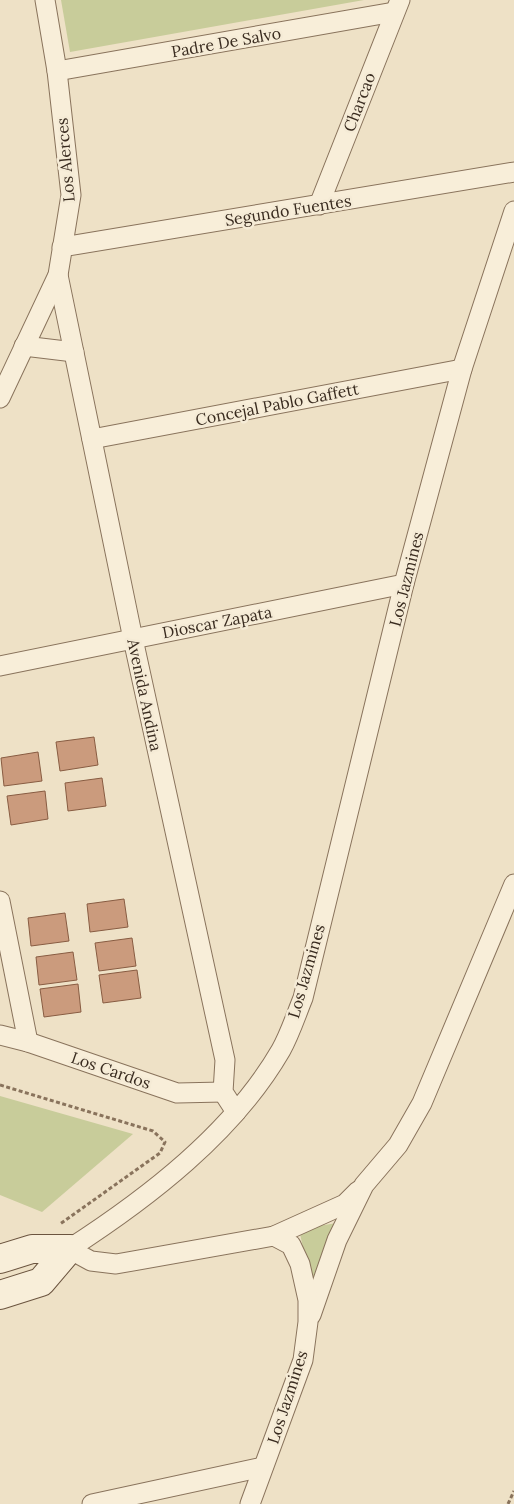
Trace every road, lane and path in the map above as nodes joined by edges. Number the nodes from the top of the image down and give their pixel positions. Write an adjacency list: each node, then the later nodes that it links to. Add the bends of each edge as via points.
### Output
1 (46, 0): 3 (street, Los Alerces)
2 (397, 6): 3 (street, Padre De Salvo); 5 (street, Charcao)
3 (57, 71): 7 (street, Los Alerces, via 71,195)
4 (514, 172): 5 (street, Segundo Fuentes)
5 (319, 205): 7 (street, Segundo Fuentes)
6 (514, 211): 11 (street, Los Jazmines)
7 (62, 247): 8 (street, Los Alerces)
8 (58, 275): 9 (street, Los Alerces); 10 (street, Avenida Andina)
9 (24, 346): 10 (street); 12 (street, Los Alerces)
10 (74, 352): 13 (street, Avenida Andina)
11 (462, 369): 13 (street, Concejal Pablo Gaffett); 14 (street, Los Jazmines)
12 (0, 398)
13 (92, 439): 15 (street, Avenida Andina)
14 (404, 584): 15 (street, Dioscar Zapata); 23 (street, Los Jazmines, via 302,998 282,1049)
15 (133, 639): 16 (street, Dioscar Zapata); 22 (street, Avenida Andina, via 225,1060)
16 (0, 666)
17 (514, 884): 24 (street, via 422,1103 398,1145)
18 (0, 900): 20 (street)
19 (0, 1035): 20 (street, Los Cardos)
20 (28, 1042): 22 (street, Los Cardos, via 177,1093)
21 (0, 1085): 26 (path, via 153,1131 164,1142 160,1153)
22 (223, 1092): 23 (street)
23 (236, 1112): 26 (street, Los Jazmines, via 175,1173 123,1214)
24 (364, 1185): 25 (street, via 345,1204); 29 (street, via 337,1240)
25 (274, 1236): 26 (street, via 116,1264 91,1261); 29 (street, Los Jazmines, via 290,1245 300,1264 308,1300)
26 (60, 1239): 27 (street); 28 (street, via 41,1282)
27 (0, 1260)
28 (0, 1295)
29 (308, 1322): 30 (street, Los Jazmines, via 303,1360)
30 (263, 1467): 32 (street); 33 (street, Los Jazmines)
31 (514, 1491): 34 (path)
32 (92, 1504)
33 (250, 1504)
34 (508, 1504)

